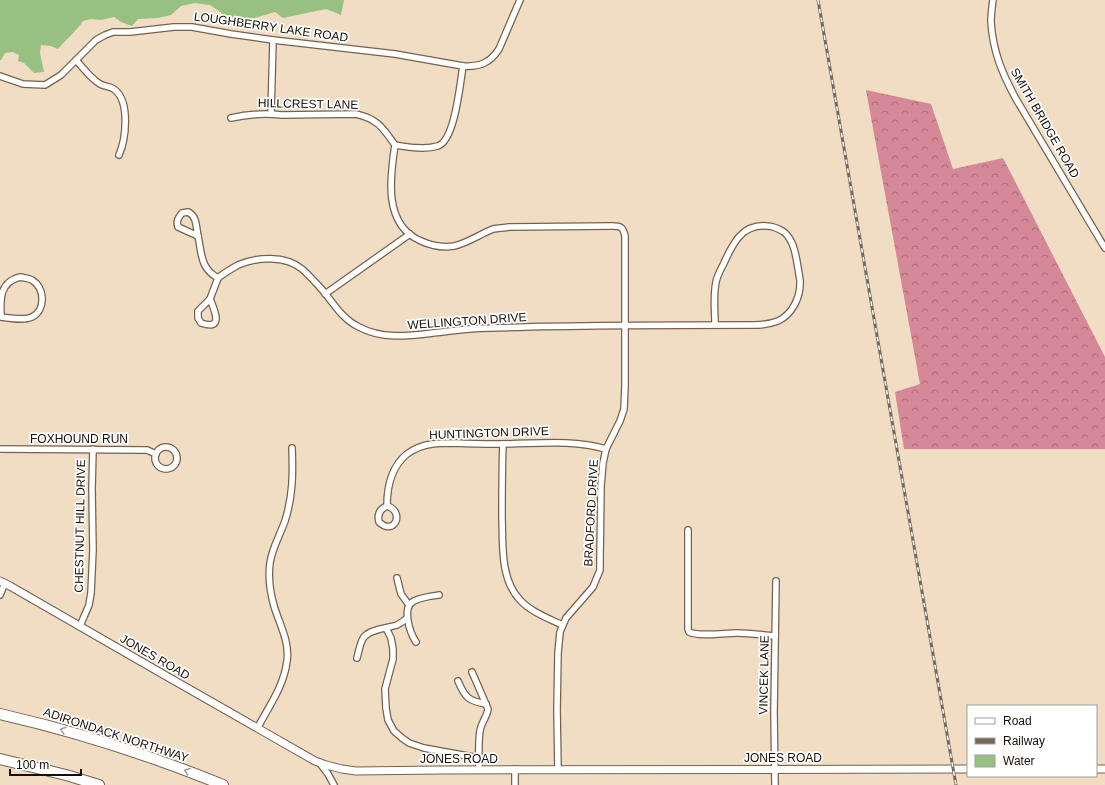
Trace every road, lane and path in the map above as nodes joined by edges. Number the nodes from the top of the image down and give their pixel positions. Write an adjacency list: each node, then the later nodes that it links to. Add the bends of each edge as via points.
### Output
1 (520, 0): 5 (street, LOUGHBERRY LAKE ROAD, via 494,56 480,65)
2 (993, 0): 13 (street, SMITH BRIDGE ROAD, via 993,35 996,55 1004,76)
3 (274, 40): 4 (street, LOUGHBERRY LAKE ROAD, via 192,27 114,32 96,40); 5 (street, LOUGHBERRY LAKE ROAD, via 395,54); 7 (street)
4 (76, 60): 6 (street, LOUGHBERRY LAKE ROAD, via 45,85 23,84); 10 (street, via 89,75 102,85 115,90 124,105 126,125)
5 (463, 66): 9 (street, via 453,122 443,143 440,146 419,148)
6 (0, 76)
7 (271, 114): 8 (street, HILLCREST LANE); 9 (street, HILLCREST LANE, via 356,114 376,123)
8 (231, 118)
9 (395, 145): 11 (street, via 391,170 392,203 400,224)
10 (119, 155)
11 (410, 234): 15 (street); 19 (street, BRADFORD DRIVE, via 430,245 444,247 460,244 498,228 622,227 625,236)
12 (198, 236): 12 (street, via 178,227 178,218 182,213 193,214); 14 (street, via 205,267 210,274)
13 (1105, 248)
14 (218, 278): 15 (street, WELLINGTON DRIVE, via 248,262 274,259 286,261 302,269); 16 (street)
15 (325, 294): 19 (street, WELLINGTON DRIVE, via 347,320 358,327 392,337 462,329)
16 (210, 299): 16 (street, via 217,318 216,322 210,325 201,323 198,318 198,311)
17 (0, 317): 17 (street, via 26,319 38,312 42,298 38,286 33,281 20,277 7,282 1,294)
18 (715, 325): 18 (street, via 770,323 778,321 790,312 798,296 800,280 792,244 784,232 770,226 762,226 750,228 739,236 726,257 716,282); 19 (street, WELLINGTON DRIVE)
19 (626, 326): 24 (street, BRADFORD DRIVE, via 624,409)
20 (503, 444): 24 (street, HUNTINGTON DRIVE, via 574,443); 26 (street, HUNTINGTON DRIVE, via 432,444 414,450 402,460 391,476); 35 (street, via 503,542 508,578 516,595 529,608)
21 (292, 448): 45 (street, via 293,481 290,499 270,563 269,583 288,660 284,677)
22 (0, 449): 23 (street, FOXHOUND RUN)
23 (93, 450): 25 (street, FOXHOUND RUN, via 147,450); 36 (street, CHESTNUT HILL DRIVE, via 91,593)
24 (606, 450): 35 (street, BRADFORD DRIVE, via 601,486 600,570 593,588)
25 (156, 454)
26 (387, 506)
27 (688, 530): 38 (street, via 689,632)
28 (397, 578): 33 (street, via 401,594)
29 (776, 581): 38 (street, VINCEK LANE)
30 (3, 582): 31 (street); 36 (street, JONES ROAD)
31 (0, 595)
32 (439, 595): 33 (street, via 413,601)
33 (409, 605): 34 (street)
34 (407, 618): 37 (street); 39 (street)
35 (562, 625): 50 (street, BRADFORD DRIVE, via 558,653)
36 (80, 626): 45 (street, JONES ROAD)
37 (386, 628): 40 (street, via 371,631 364,637); 46 (street, via 391,638 393,659 385,689 386,708 388,720 394,731 409,743 424,748)
38 (775, 636): 51 (street, VINCEK LANE)
39 (416, 642)
40 (357, 658)
41 (472, 672): 43 (street)
42 (458, 681): 43 (street, via 466,697)
43 (486, 704): 46 (street, via 488,712 480,730)
44 (0, 714): 55 (highway, ADIRONDACK NORTHWAY, one-way to 44, via 121,748)
45 (258, 727): 48 (street, JONES ROAD)
46 (479, 758): 53 (street)
47 (0, 759): 54 (highway)
48 (319, 762): 53 (street, JONES ROAD, via 342,770 356,771); 56 (street)
49 (515, 769): 50 (street, JONES ROAD); 53 (street, JONES ROAD); 57 (street)
50 (558, 769): 51 (street, JONES ROAD)
51 (774, 769): 52 (street, JONES ROAD); 58 (street, VINCEK LANE)
52 (967, 769)
53 (478, 770)
54 (99, 785)
55 (223, 785)
56 (334, 785)
57 (515, 785)
58 (774, 785)

